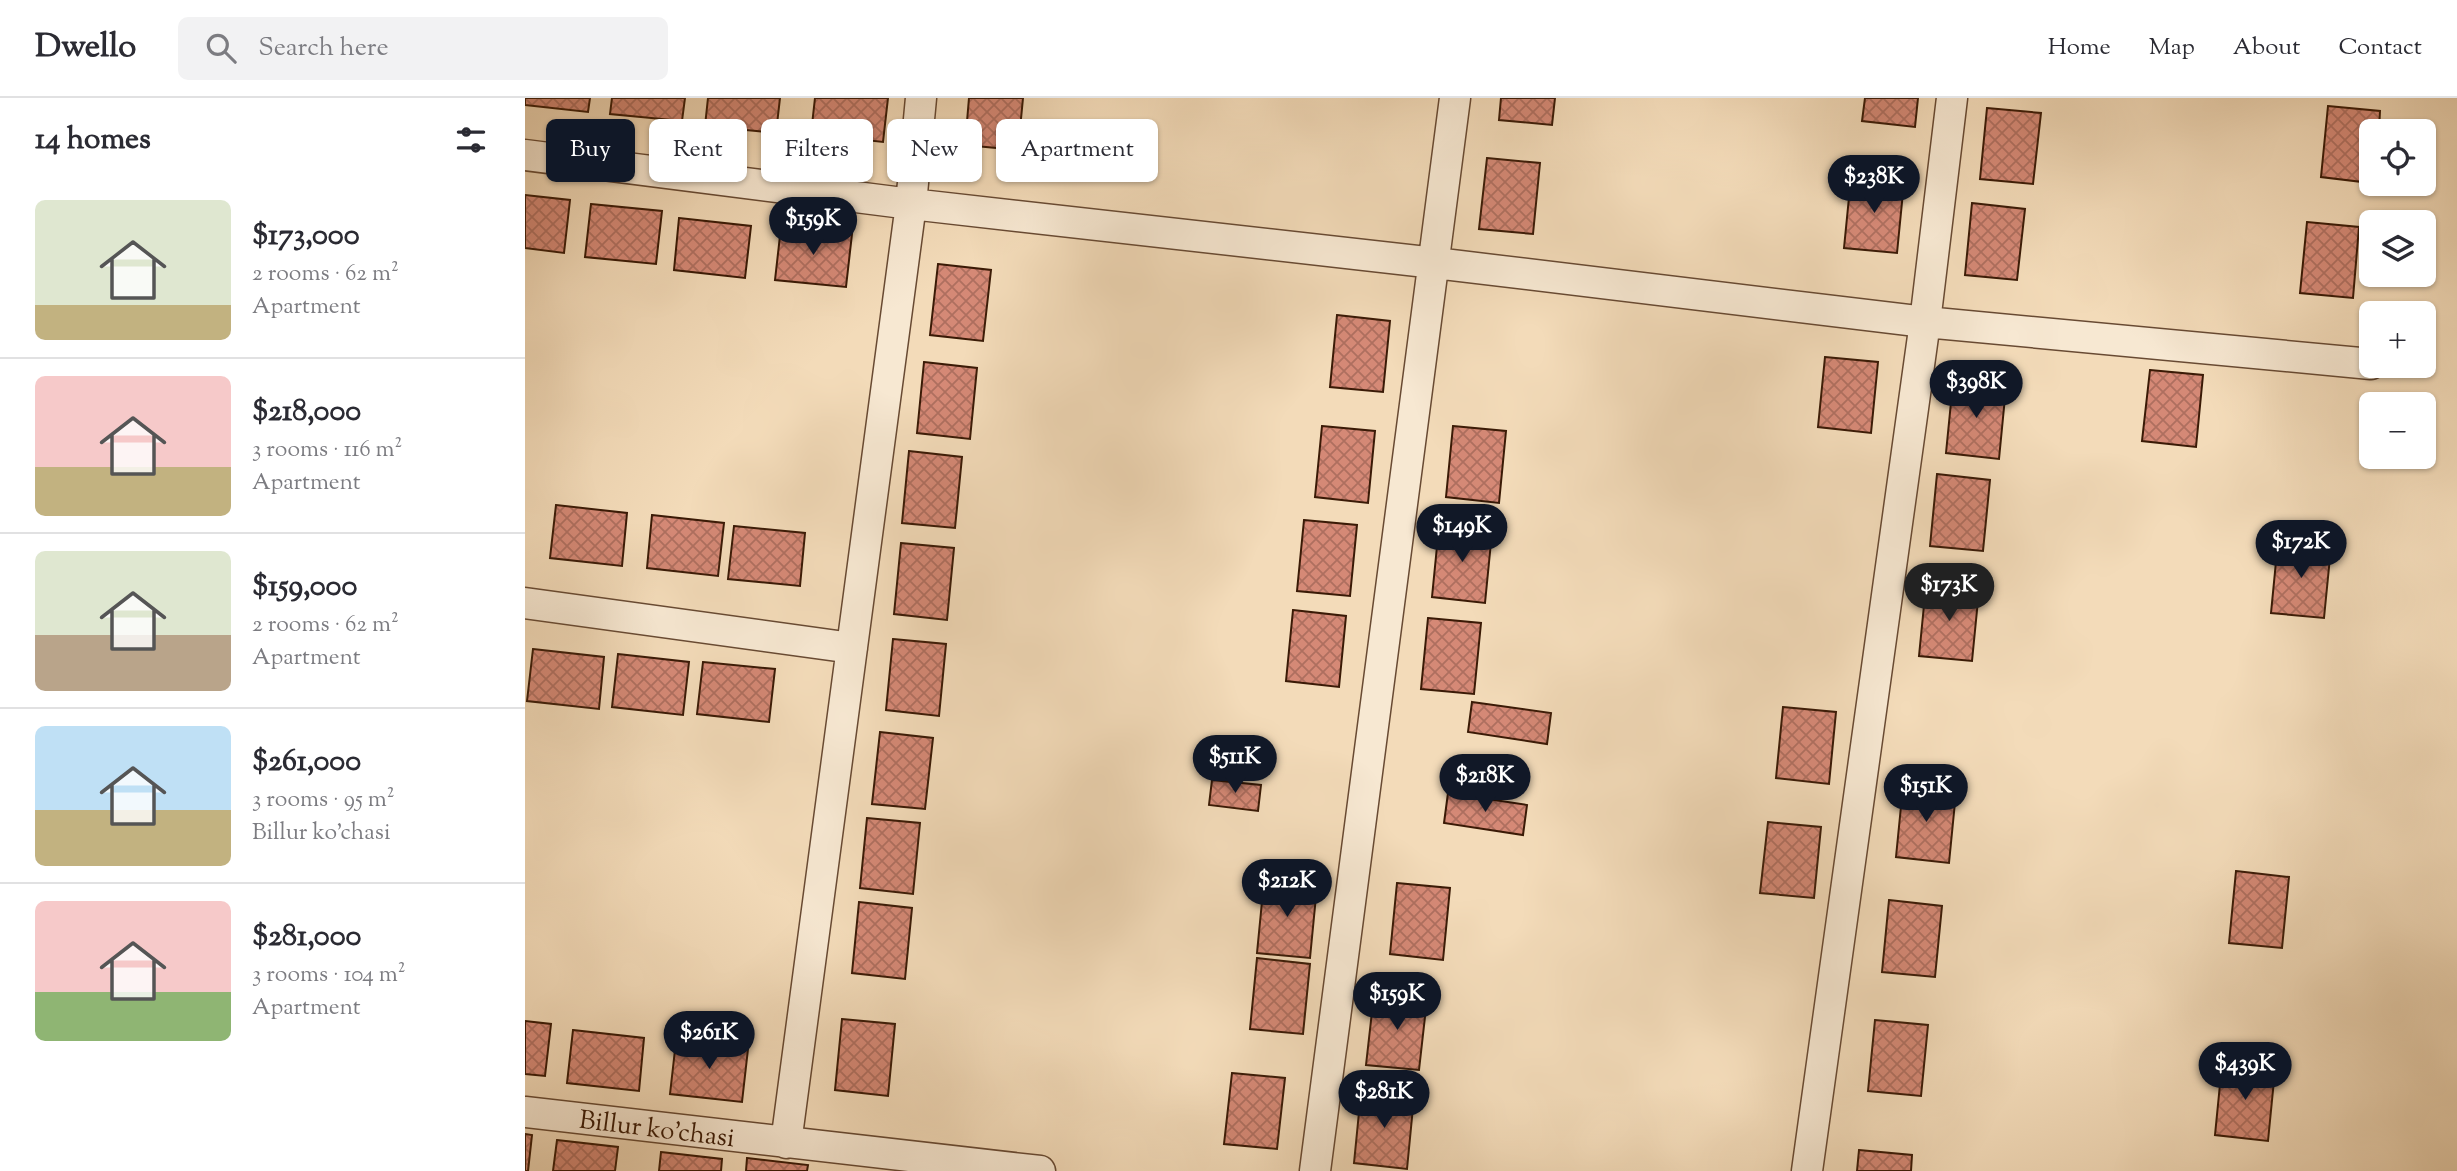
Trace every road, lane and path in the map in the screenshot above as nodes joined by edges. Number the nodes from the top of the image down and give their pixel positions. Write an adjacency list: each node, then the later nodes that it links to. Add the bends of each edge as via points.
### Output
1 (921, 98): 5 (street)
2 (1455, 98): 6 (street)
3 (1952, 98): 7 (street)
4 (525, 155): 5 (street)
5 (911, 204): 6 (street); 10 (street)
6 (1435, 263): 7 (street); 14 (street)
7 (1925, 323): 8 (street); 15 (street)
8 (2359, 363)
9 (525, 603): 10 (street)
10 (852, 648): 12 (street)
11 (525, 1112): 12 (street, Billur ko'chasi)
12 (786, 1143): 13 (street, Billur ko'chasi)
13 (1040, 1171)
14 (1315, 1171)
15 (1807, 1171)

